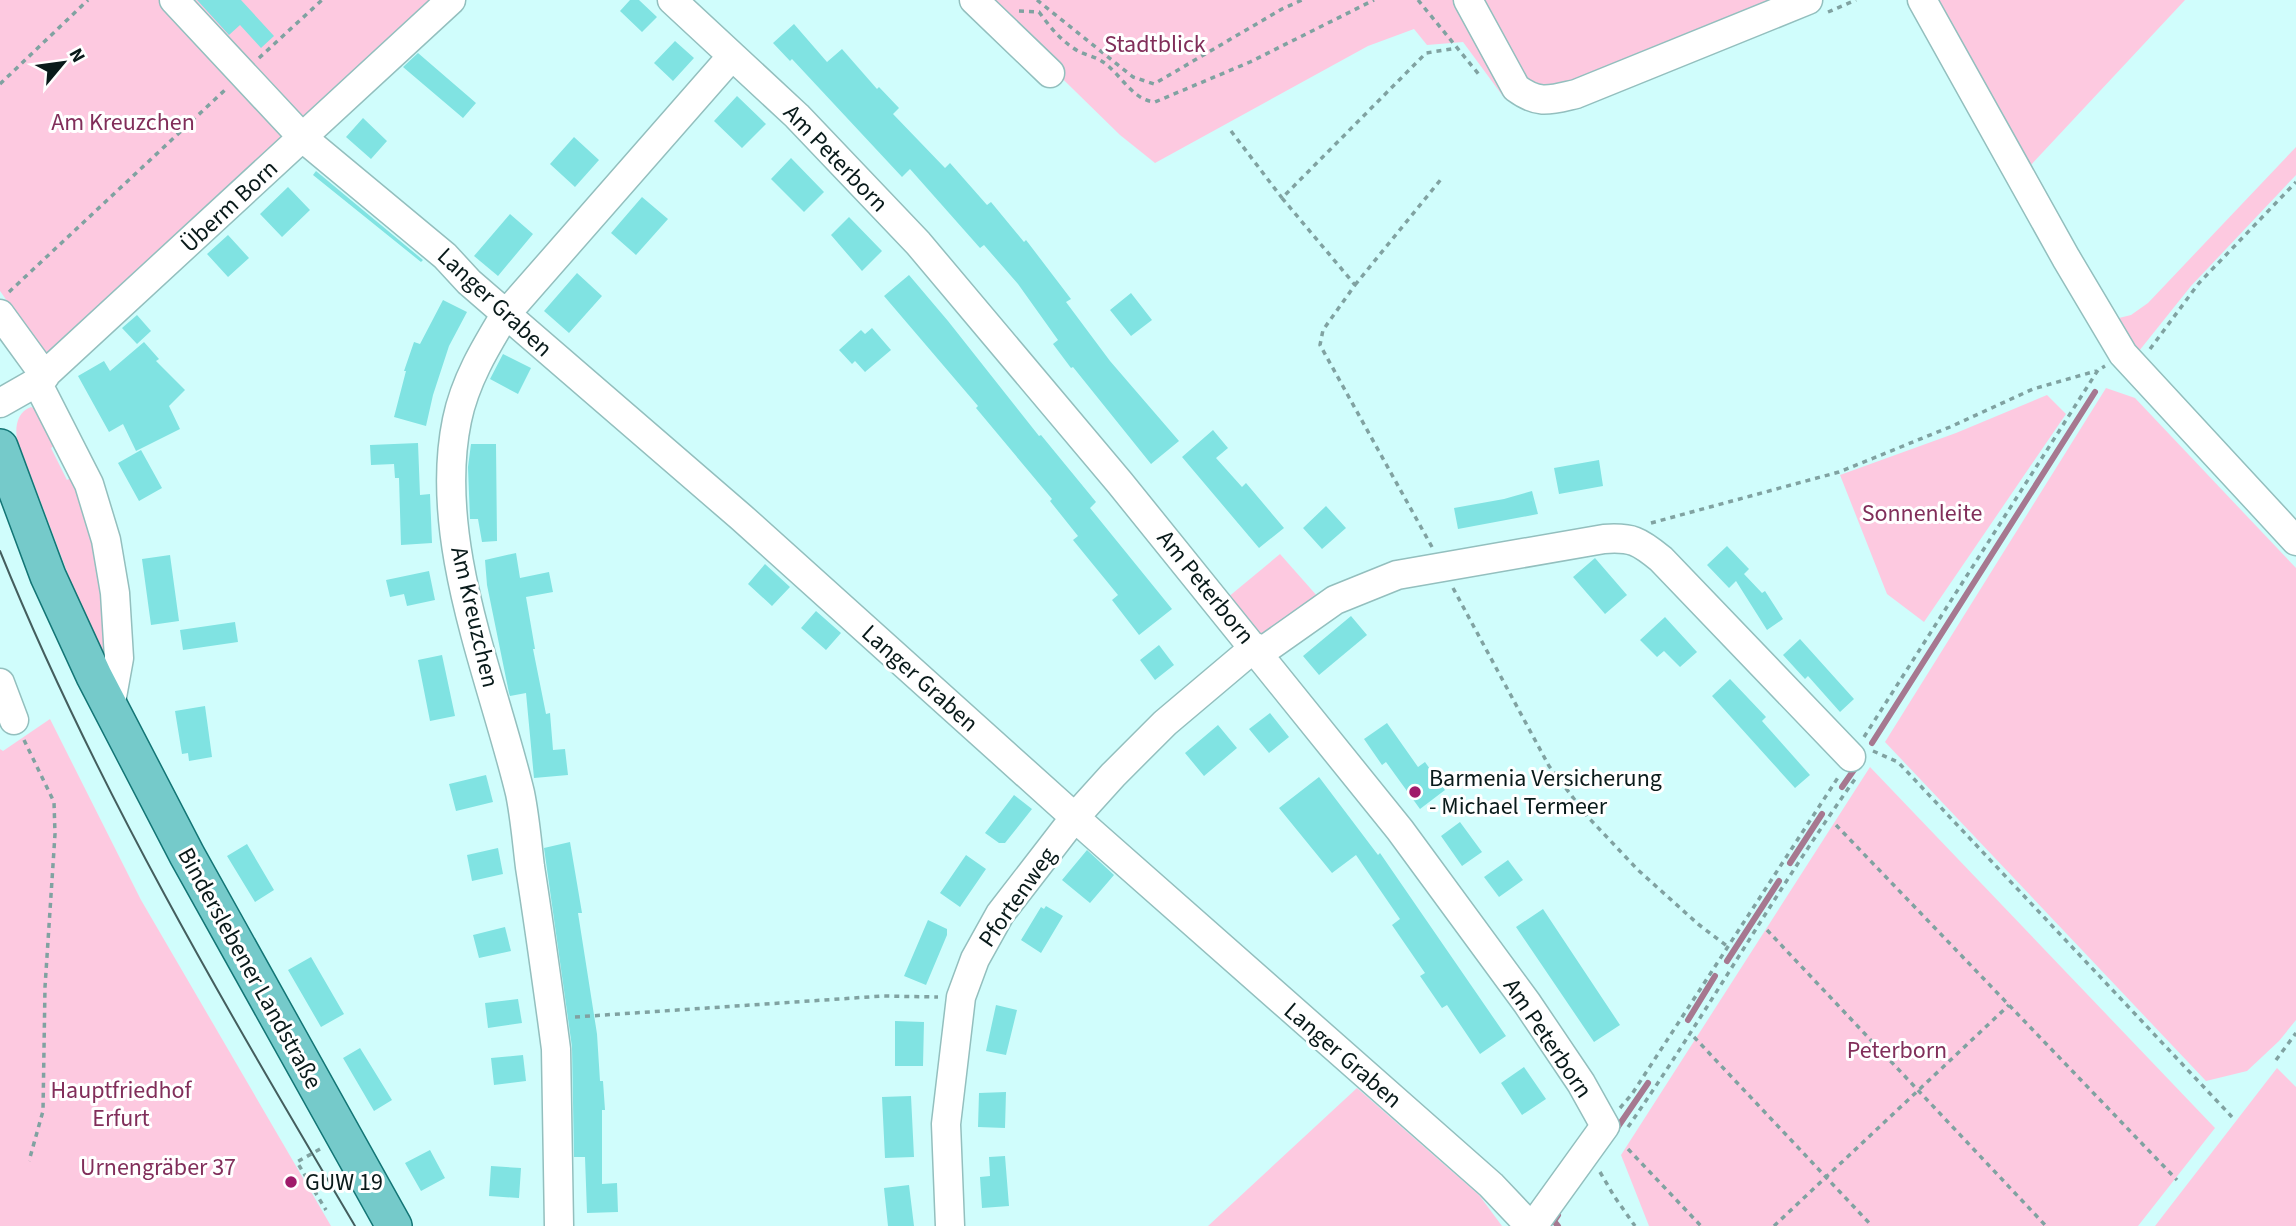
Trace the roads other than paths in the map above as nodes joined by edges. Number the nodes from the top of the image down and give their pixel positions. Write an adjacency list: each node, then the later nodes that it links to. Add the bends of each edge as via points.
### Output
1 (174, 0): 10 (street, Langer Graben)
2 (451, 0): 10 (street, Überm Born)
3 (672, 0): 8 (street, Am Peterborn)
4 (974, 0): 9 (street)
5 (1468, 0): 6 (street, via 1517,88 1530,98 1548,101 1576,94)
6 (1808, 0)
7 (1922, 0): 16 (street, via 2128,360)
8 (732, 56): 12 (street, Am Kreuzchen); 17 (street, Am Peterborn, via 797,116 918,243)
9 (1050, 73)
10 (303, 138): 12 (street, Langer Graben, via 445,256); 13 (street, Überm Born)
11 (2, 306): 13 (street)
12 (505, 314): 22 (street, Langer Graben, via 741,517); 24 (street, Am Kreuzchen, via 482,351 457,420 452,451 453,508 460,577 520,796 556,1049)
13 (41, 379): 14 (street, Überm Born); 19 (street, via 89,484 106,540 119,658)
14 (0, 403)
15 (0, 447): 19 (main road, Binderslebener Landstraße, via 48,576)
16 (2296, 541)
17 (1257, 650): 21 (street, Pfortenweg, via 1344,596 1397,575 1626,537 1661,559); 22 (street, Pfortenweg, via 1165,723); 26 (street, Am Peterborn, via 1400,830 1615,1129)
18 (0, 683): 20 (street)
19 (110, 708): 23 (main road, Binderslebener Landstraße)
20 (13, 720)
21 (1858, 760)
22 (1075, 817): 25 (street, Pfortenweg, via 1000,914 961,997 946,1124); 26 (street, Langer Graben, via 1491,1185)
23 (394, 1226)
24 (559, 1226)
25 (950, 1226)
26 (1531, 1226)

